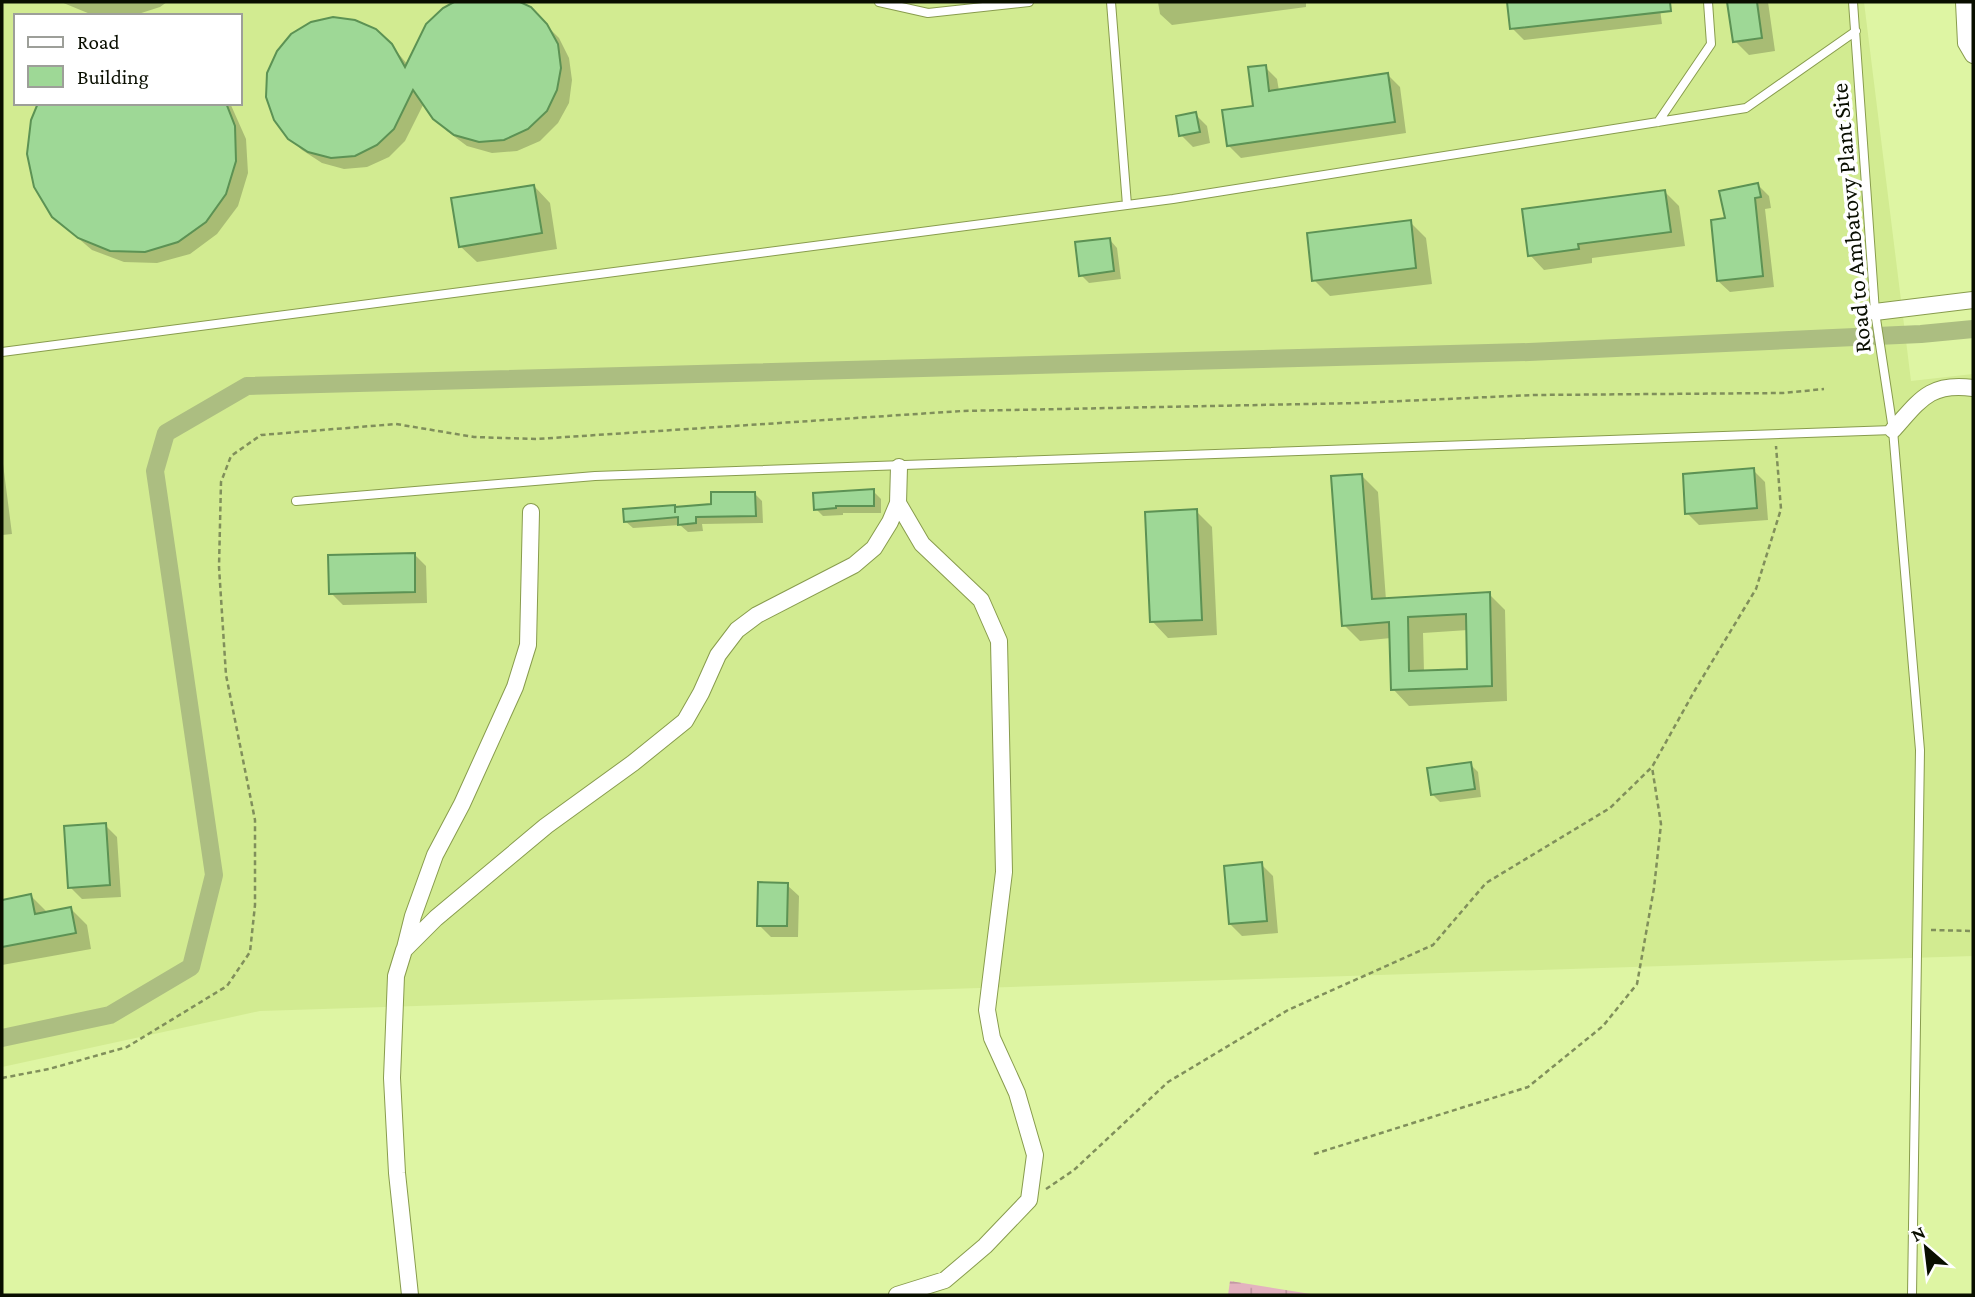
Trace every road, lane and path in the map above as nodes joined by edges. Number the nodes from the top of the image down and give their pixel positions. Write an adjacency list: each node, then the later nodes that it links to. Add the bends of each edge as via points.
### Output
1 (879, 2): 2 (lane, via 928,13)
2 (1029, 2)
3 (1111, 2): 10 (lane)
4 (1707, 2): 9 (lane, via 1711,44)
5 (1853, 2): 7 (lane, Road to Ambatovy Plant Site)
6 (1964, 2): 8 (street, via 1966,43)
7 (1856, 32): 9 (lane, via 1746,108); 12 (lane, Road to Ambatovy Plant Site)
8 (1973, 55)
9 (1658, 122): 10 (lane)
10 (1127, 205): 13 (lane)
11 (1973, 300): 12 (street)
12 (1875, 312): 16 (lane, Road to Ambatovy Plant Site)
13 (2, 352)
14 (1973, 388): 16 (street, via 1953,385 1924,395)
15 (1824, 389): 26 (path, via 962,411 537,439 474,437 396,424 261,435 231,456 221,482 219,555 226,676 255,820 250,952 227,986 127,1047)
16 (1893, 430): 17 (lane); 23 (lane, Road to Ambatovy Plant Site, via 1920,750)
17 (1774, 434): 18 (lane); 22 (path, via 1781,509 1756,589)
18 (899, 467): 19 (lane, via 595,476); 20 (street)
19 (296, 501)
20 (898, 503): 25 (street, via 874,548 854,565 737,629 718,655 685,721 547,826); 28 (street, via 922,544 981,600 999,642 1004,872 987,1010 992,1038 1017,1093 1035,1155)
21 (531, 512): 25 (street, via 528,645 515,687 435,855)
22 (1652, 767): 27 (path, via 1661,824 1637,984 1603,1026 1528,1087); 28 (path, via 1610,808 1486,883 1433,945 1288,1010 1168,1082 1074,1170)
23 (1918, 929): 24 (path); 31 (lane, Road to Ambatovy Plant Site)
24 (1973, 931)
25 (404, 950): 29 (street, via 396,976 392,1078)
26 (2, 1078)
27 (1314, 1154)
28 (1029, 1200): 30 (street, via 985,1247 945,1280)
29 (410, 1295)
30 (897, 1295)
31 (1912, 1295)

